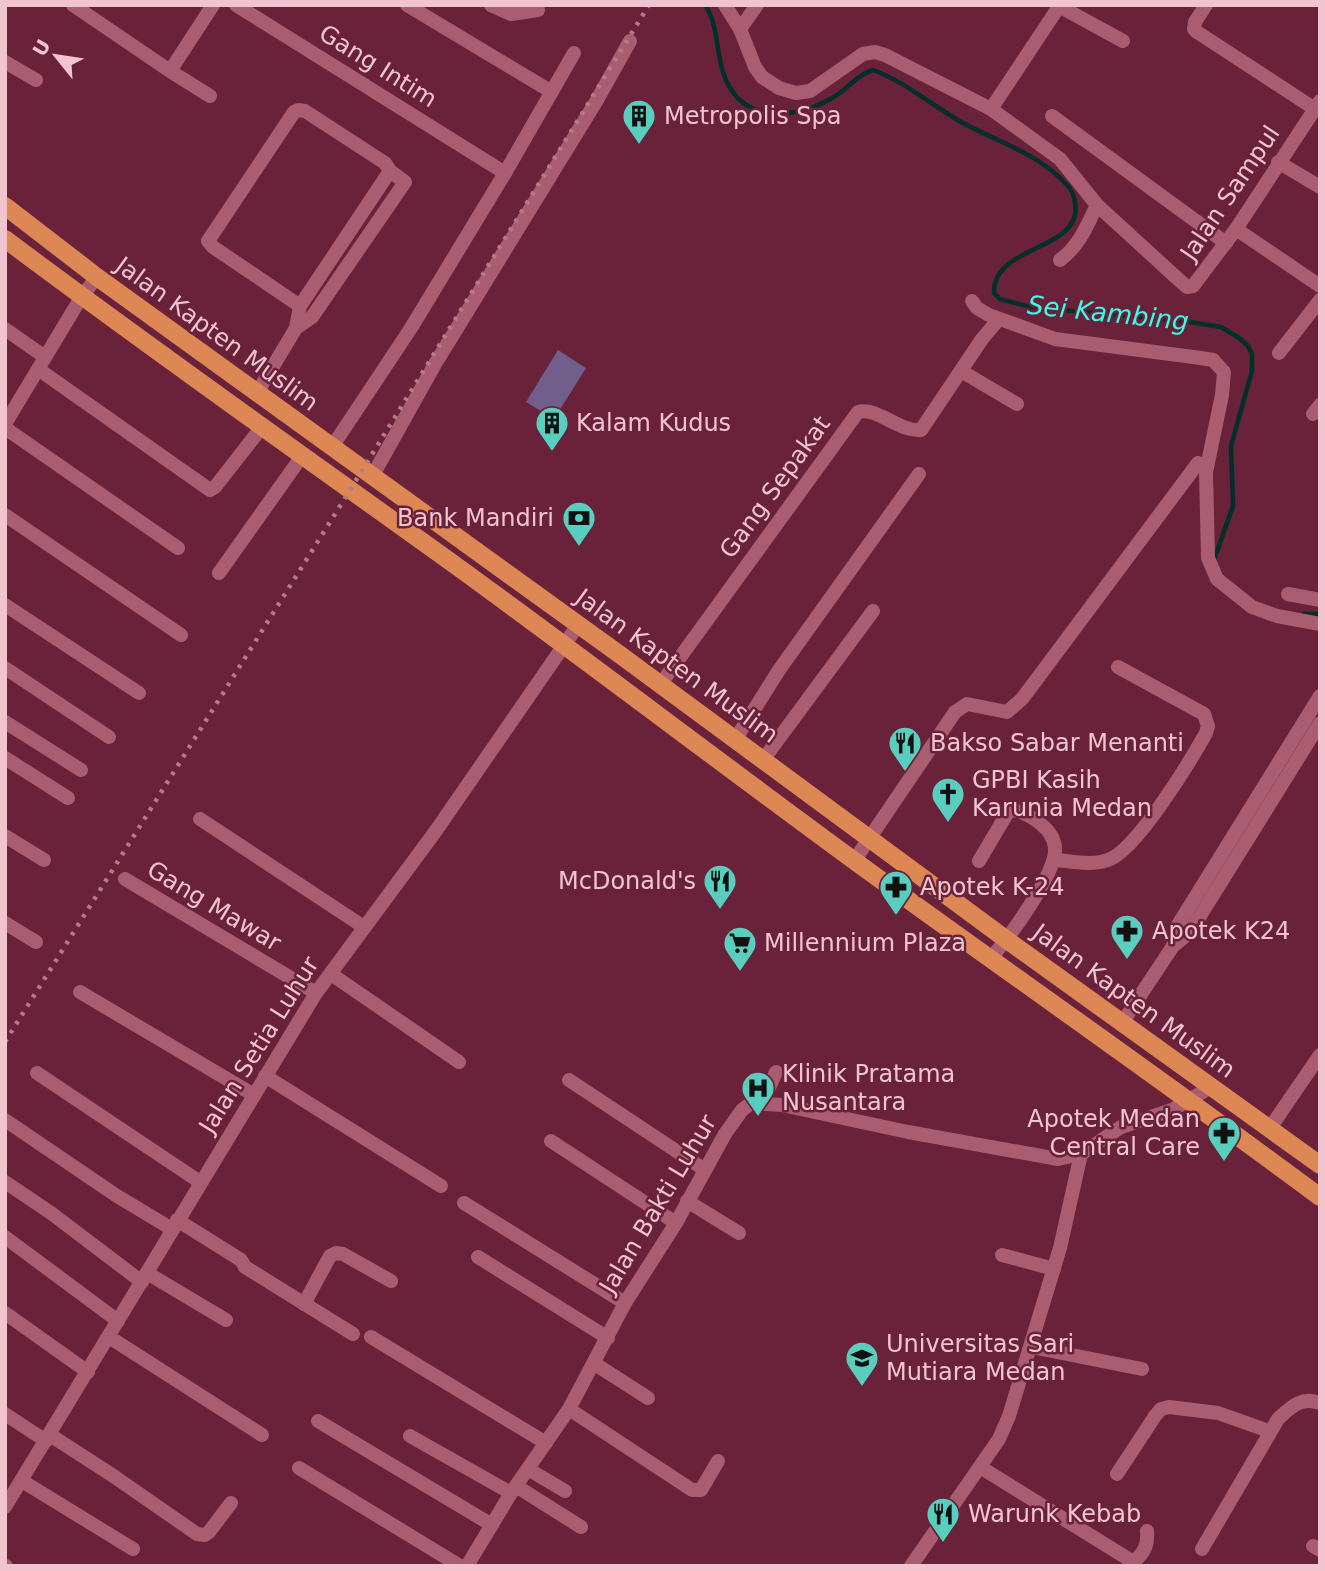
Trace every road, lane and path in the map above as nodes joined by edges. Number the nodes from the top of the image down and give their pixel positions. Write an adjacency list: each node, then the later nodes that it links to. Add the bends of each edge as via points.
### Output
1 (73, 5): 16 (street)
2 (213, 5): 16 (street)
3 (236, 5): 24 (street, Gang Intim)
4 (407, 5): 18 (street)
5 (491, 5): 10 (street, via 511,14)
6 (725, 5): 11 (street)
7 (757, 5): 11 (street)
8 (1206, 5): 20 (street, via 1194,25 1197,32)
9 (1060, 6): 13 (street); 21 (street)
10 (538, 10)
11 (740, 29): 21 (street, via 755,67 779,88 796,93 810,90 863,54 875,52)
12 (630, 41): 60 (street)
13 (1123, 41)
14 (575, 52): 18 (street)
15 (5, 62): 17 (street)
16 (170, 71): 19 (street)
17 (36, 80)
18 (552, 92): 24 (street)
19 (210, 96)
20 (1317, 105): 23 (street, Jalan Sampul)
21 (991, 109): 28 (street, via 1060,159)
22 (1052, 116): 35 (street)
23 (1279, 162): 26 (street); 32 (street, Jalan Sampul)
24 (500, 169): 56 (street, via 411,328)
25 (390, 171): 27 (street); 30 (street, via 405,181); 44 (street, via 385,163 304,111 294,111 208,238 213,247)
26 (1320, 187)
27 (371, 200): 30 (street); 31 (street)
28 (1097, 205): 35 (street, Jalan Sampul, via 1187,287 1198,283); 36 (street, via 1082,237)
29 (5, 206): 39 (main road, Jalan Kapten Muslim)
30 (386, 210): 33 (street)
31 (353, 226): 33 (street); 37 (street)
32 (1236, 229): 35 (street, Jalan Sampul); 40 (street)
33 (368, 237): 38 (street)
34 (5, 239): 41 (main road, Jalan Kapten Muslim)
35 (1226, 243)
36 (1060, 260)
37 (326, 267): 38 (street); 44 (street)
38 (340, 276): 46 (street, via 312,317)
39 (97, 277): 41 (street); 51 (main road, Jalan Kapten Muslim)
40 (1320, 286)
41 (82, 296): 49 (street); 55 (main road, Jalan Kapten Muslim)
42 (1320, 300): 48 (street)
43 (972, 301): 45 (street)
44 (300, 306): 46 (street)
45 (999, 319): 50 (street, Gang Sepakat); 68 (street, via 1055,339 1201,358 1220,365 1224,372 1222,395 1206,472 1208,558 1217,579 1252,607)
46 (296, 328): 51 (street)
47 (5, 329): 49 (street)
48 (1279, 353)
49 (42, 363): 52 (street); 55 (street, via 210,489)
50 (961, 371): 53 (street); 74 (street, Gang Sepakat, via 921,430 870,411 858,412)
51 (257, 393): 56 (main road, Jalan Kapten Muslim)
52 (11, 400): 54 (street)
53 (1017, 404)
54 (5, 426): 62 (street)
55 (262, 427): 57 (main road, Jalan Kapten Muslim)
56 (332, 447): 60 (main road, Jalan Kapten Muslim)
57 (302, 456): 63 (street); 71 (main road, Jalan Kapten Muslim)
58 (1198, 463): 89 (street, via 1022,699 1007,712 967,704 955,712)
59 (919, 474): 80 (street, via 779,670)
60 (373, 475): 69 (main road, Jalan Kapten Muslim)
61 (5, 515): 70 (street)
62 (178, 548)
63 (219, 573)
64 (1288, 594): 65 (street)
65 (1320, 600)
66 (5, 605): 75 (street)
67 (873, 611): 83 (street)
68 (1320, 624)
69 (578, 625): 71 (street, Jalan Setia Luhur); 74 (main road, Jalan Kapten Muslim)
70 (181, 635)
71 (564, 644): 93 (main road, Jalan Kapten Muslim); 97 (street, Jalan Setia Luhur)
72 (1118, 667): 92 (street, via 1204,714 1206,733 1178,783 1122,852 1097,862)
73 (5, 668): 79 (street)
74 (660, 685): 80 (main road, Jalan Kapten Muslim)
75 (139, 693)
76 (1320, 696): 81 (street)
77 (5, 722): 85 (street)
78 (1320, 723): 84 (street)
79 (109, 737)
80 (735, 740): 83 (main road, Jalan Kapten Muslim)
81 (1283, 754): 84 (street); 90 (street)
82 (5, 758): 86 (street)
83 (763, 760): 89 (main road, Jalan Kapten Muslim)
84 (1297, 762): 90 (street)
85 (81, 770)
86 (68, 798)
87 (200, 819): 97 (street)
88 (5, 836): 91 (street)
89 (868, 839): 93 (street); 98 (main road, Jalan Kapten Muslim)
90 (1232, 847): 104 (street, via 1189,932 1173,946)
91 (44, 860)
92 (1055, 860): 94 (street, via 1048,829 1017,810 1008,812); 98 (street)
93 (854, 861): 100 (main road, Jalan Kapten Muslim)
94 (979, 861)
95 (125, 878): 103 (street, Gang Mawar)
96 (5, 923): 99 (street)
97 (364, 927): 101 (street, Jalan Setia Luhur)
98 (1007, 940): 100 (street); 104 (main road, Jalan Kapten Muslim)
99 (36, 942)
100 (990, 959): 113 (main road, Jalan Kapten Muslim)
101 (331, 974): 103 (street, Jalan Setia Luhur); 106 (street)
102 (80, 992): 112 (street)
103 (316, 993): 109 (street, Jalan Setia Luhur)
104 (1122, 1023): 111 (main road, Jalan Kapten Muslim)
105 (1320, 1055): 116 (street)
106 (459, 1062)
107 (776, 1072): 114 (street)
108 (37, 1073): 122 (street)
109 (265, 1076): 112 (street, Jalan Setia Luhur); 123 (street)
110 (569, 1080): 120 (street)
111 (1211, 1087): 113 (street); 116 (main road, Jalan Kapten Muslim)
112 (254, 1095): 122 (street, Jalan Setia Luhur)
113 (1189, 1100): 118 (street, via 1121,1127); 124 (main road, Jalan Kapten Muslim)
114 (762, 1103): 118 (street, via 1035,1156 1058,1159); 120 (street, Jalan Bakti Luhur, via 751,1103 743,1110)
115 (5, 1120): 128 (street, via 117,1196)
116 (1269, 1128): 119 (main road, Jalan Kapten Muslim)
117 (551, 1141): 127 (street)
118 (1081, 1154): 133 (street)
119 (1320, 1165)
120 (705, 1170): 125 (street, Jalan Bakti Luhur)
121 (5, 1182): 134 (street)
122 (200, 1182): 128 (street, Jalan Setia Luhur)
123 (441, 1186)
124 (1320, 1197)
125 (687, 1201): 127 (street, Jalan Bakti Luhur); 129 (street)
126 (464, 1203): 136 (street)
127 (676, 1223): 136 (street, Jalan Bakti Luhur)
128 (174, 1225): 134 (street, Jalan Setia Luhur); 137 (street, via 241,1260)
129 (739, 1233)
130 (5, 1237): 140 (street)
131 (1002, 1255): 133 (street)
132 (478, 1257): 144 (street)
133 (1054, 1269): 145 (street)
134 (144, 1278): 139 (street); 140 (street, Jalan Setia Luhur)
135 (391, 1281): 137 (street, via 336,1253)
136 (625, 1303): 144 (street, Jalan Bakti Luhur)
137 (304, 1304): 141 (street)
138 (5, 1313): 148 (street)
139 (226, 1320)
140 (118, 1321): 142 (street, Jalan Setia Luhur)
141 (353, 1334)
142 (109, 1337): 148 (street, Jalan Setia Luhur); 155 (street)
143 (371, 1337): 158 (street)
144 (608, 1338): 146 (street, Jalan Bakti Luhur)
145 (1032, 1347): 147 (street); 160 (street, via 999,1439)
146 (595, 1364): 149 (street); 151 (street, Jalan Bakti Luhur)
147 (1142, 1369)
148 (88, 1372): 157 (street, Jalan Setia Luhur)
149 (648, 1398)
150 (1320, 1403): 154 (street, via 1312,1400 1293,1405)
151 (569, 1409): 158 (street, Jalan Bakti Luhur); 159 (street, via 692,1490 701,1490)
152 (5, 1414): 157 (street)
153 (318, 1421): 169 (street)
154 (1269, 1431): 163 (street, via 1218,1413 1161,1409); 173 (street)
155 (262, 1435)
156 (410, 1436): 165 (street)
157 (48, 1438): 164 (street, Jalan Setia Luhur); 167 (street, via 197,1534 209,1532)
158 (546, 1443): 162 (street, Jalan Bakti Luhur)
159 (718, 1461)
160 (980, 1467): 171 (street, via 1130,1560 1135,1561 1148,1544); 176 (street)
161 (299, 1468): 174 (street)
162 (528, 1469): 165 (street, Jalan Bakti Luhur); 166 (street)
163 (1117, 1474)
164 (22, 1481): 168 (street, Jalan Setia Luhur); 172 (street)
165 (514, 1490): 169 (street, Jalan Bakti Luhur); 170 (street)
166 (565, 1491)
167 (231, 1503)
168 (5, 1507)
169 (492, 1525): 175 (street, Jalan Bakti Luhur)
170 (581, 1527)
171 (1147, 1531)
172 (133, 1549)
173 (1202, 1549)
174 (460, 1566)
175 (467, 1566)
176 (911, 1566)

